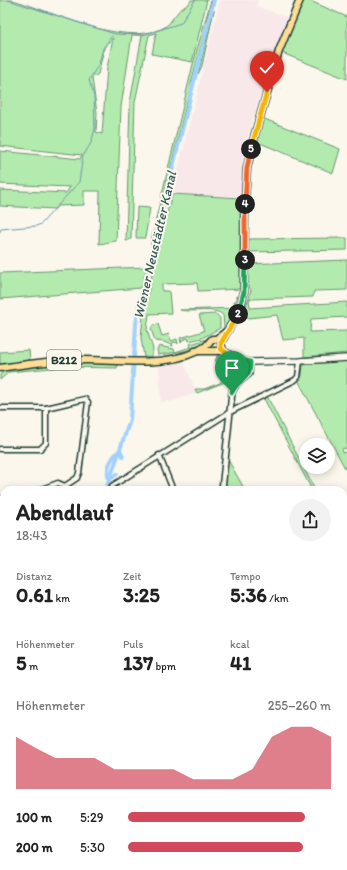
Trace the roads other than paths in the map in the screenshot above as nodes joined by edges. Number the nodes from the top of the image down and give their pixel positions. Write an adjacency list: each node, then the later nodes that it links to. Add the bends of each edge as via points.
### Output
1 (300, 0): 2 (main road, B212, via 279,51 255,134 247,168 244,292 238,315)
2 (219, 343): 3 (main road, B212, via 210,341); 3 (main road, B212, via 216,352); 6 (main road, via 239,360)
3 (209, 347): 7 (main road, B212, via 168,359 62,360)
4 (347, 358): 5 (main road)
5 (300, 361): 6 (main road); 10 (street, via 298,377 295,380)
6 (250, 362): 10 (street, via 249,374 234,386)
7 (0, 368)
8 (0, 408): 9 (street)
9 (46, 408): 11 (street, via 44,447); 15 (street, via 85,399 88,402 79,473)
10 (230, 412): 12 (street); 18 (street)
11 (0, 450)
12 (159, 455): 16 (street); 17 (street)
13 (50, 486): 14 (street, via 58,483)
14 (63, 486)
15 (68, 486)
16 (112, 486)
17 (171, 486)
18 (222, 486)

